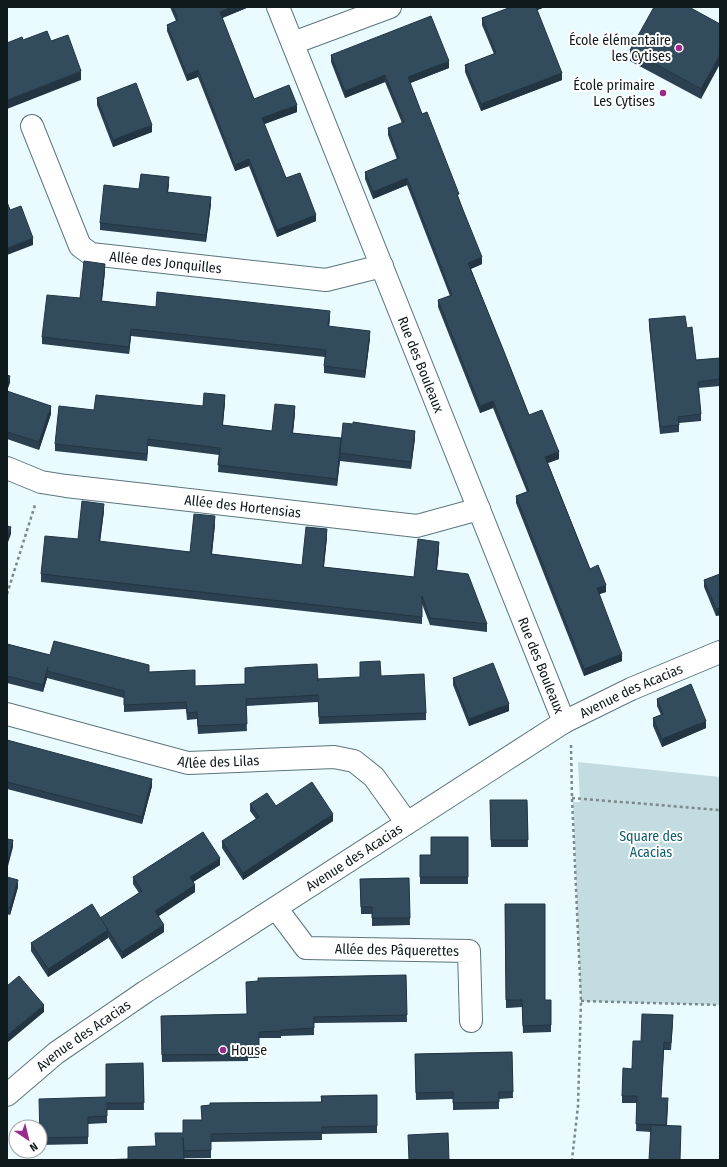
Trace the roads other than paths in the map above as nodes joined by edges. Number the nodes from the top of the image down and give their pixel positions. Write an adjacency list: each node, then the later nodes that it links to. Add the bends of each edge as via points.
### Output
1 (278, 7): 3 (street, Rue des Bouleaux)
2 (390, 7): 3 (street)
3 (293, 44): 5 (street, Rue des Bouleaux)
4 (32, 126): 5 (street, Allée des Jonquilles, via 80,246 91,254 326,280)
5 (382, 266): 7 (street, Rue des Bouleaux)
6 (7, 468): 7 (street, Allée des Hortensias, via 42,482 66,486 417,526)
7 (479, 509): 10 (street, Rue des Bouleaux)
8 (720, 652): 10 (street, Avenue des Acacias, via 631,689)
9 (7, 714): 11 (street, Allée des Lilas, via 188,763 334,757 354,761 374,777)
10 (564, 722): 11 (street, Avenue des Acacias)
11 (407, 824): 12 (street, Avenue des Acacias)
12 (276, 908): 13 (street, Allée des Pâquerettes, via 306,948 469,951); 14 (street, Avenue des Acacias, via 56,1053)
13 (471, 1021)
14 (7, 1095)

